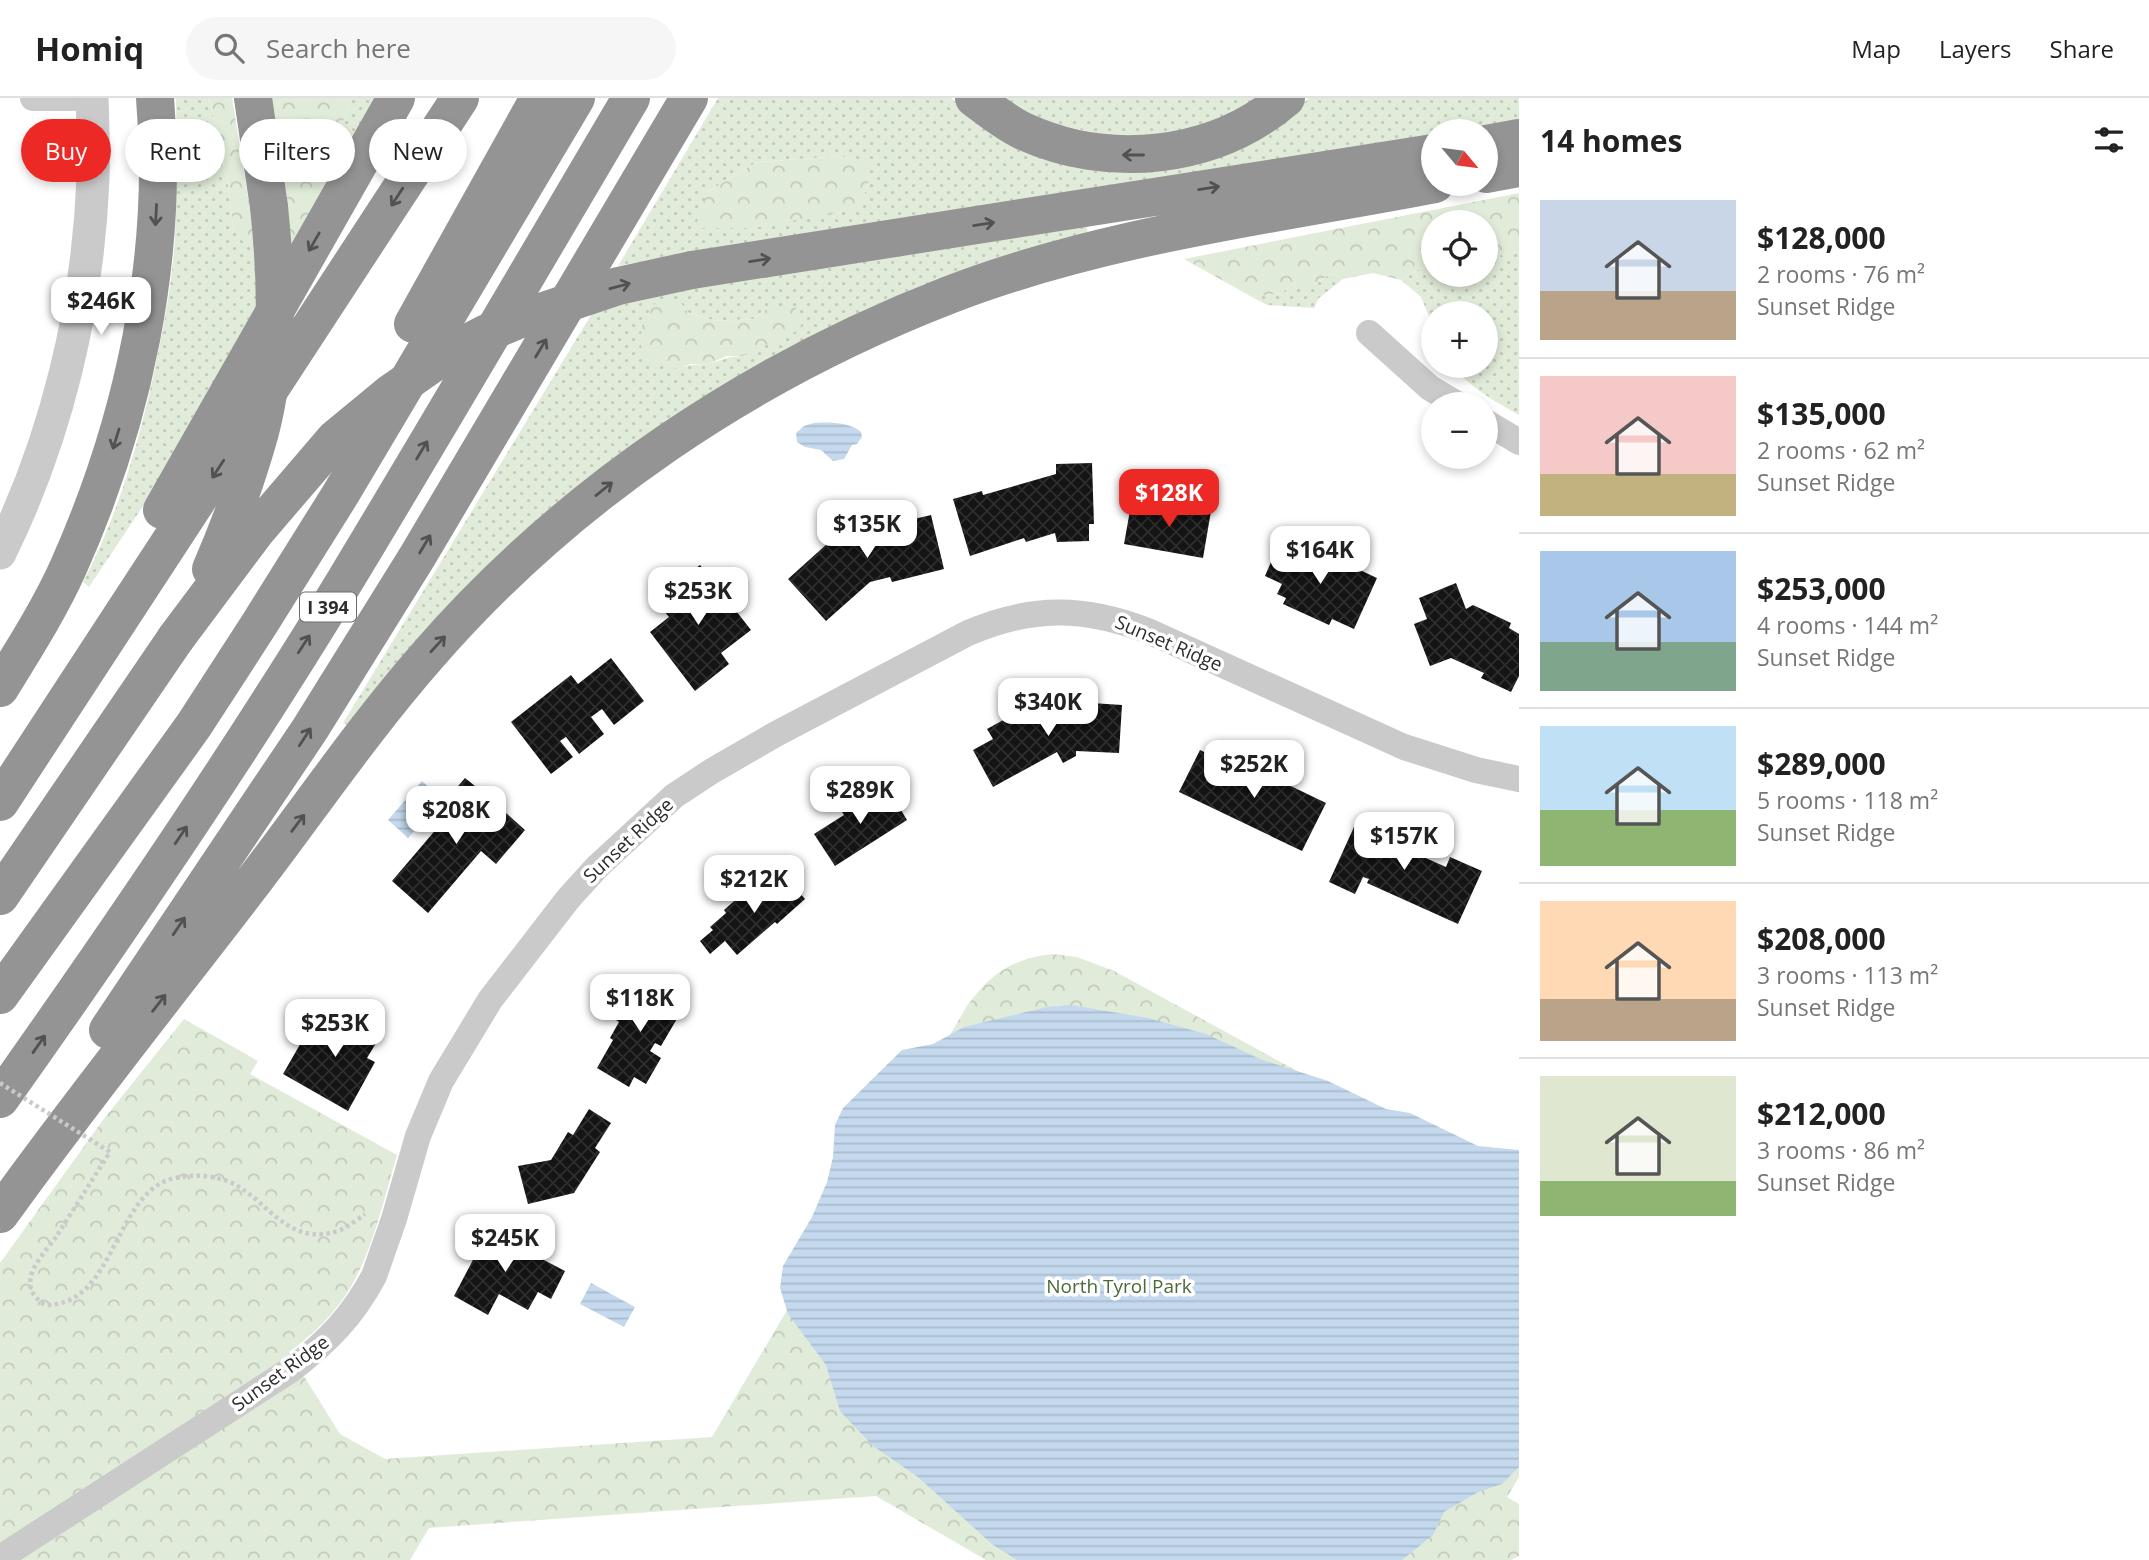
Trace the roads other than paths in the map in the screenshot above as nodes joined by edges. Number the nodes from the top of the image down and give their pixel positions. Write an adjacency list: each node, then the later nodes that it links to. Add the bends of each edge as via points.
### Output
1 (33, 98): 2 (street)
2 (73, 98)
3 (92, 98): 24 (street, via 93,177 78,317 41,457)
4 (155, 98): 26 (highway, one-way to 26, via 152,266 122,418 108,467 67,570)
5 (253, 98): 25 (highway, bridge, via 275,270 274,336 260,432 228,528)
6 (396, 98): 28 (highway, one-way to 28)
7 (460, 98): 29 (highway, one-way to 29)
8 (539, 98): 31 (highway, via 372,397)
9 (576, 98): 31 (highway, via 260,623 194,725)
10 (631, 98): 33 (highway, I 394, one-way to 10, via 133,908 345,581)
11 (689, 98): 34 (highway, one-way to 11, via 310,729)
12 (974, 98): 13 (highway, one-way to 12, via 1230,133 1141,156 1083,151 1049,142 1020,130)
13 (1286, 98)
14 (1519, 138): 15 (highway)
15 (1498, 142)
16 (1421, 155): 25 (highway, one-way to 16, bridge, via 256,531 335,439 448,353 523,318 618,286 692,270)
17 (1519, 168): 18 (highway)
18 (1498, 172)
19 (1421, 187): 35 (highway, one-way to 19, via 426,657 535,546 617,478 701,421 817,354 986,282 1132,241)
20 (1369, 333): 21 (street)
21 (1437, 392)
22 (1498, 429): 23 (street)
23 (1519, 442)
24 (0, 553)
25 (176, 638): 30 (highway)
26 (0, 688)
27 (1519, 779): 36 (street, Sunset Ridge, via 1405,747 1114,618 1087,613 1029,615 997,621 956,640 776,734 674,796 636,829 568,899 478,1019 429,1109 374,1276 335,1333 292,1369)
28 (0, 793)
29 (0, 802)
30 (0, 896)
31 (25, 959): 32 (highway)
32 (0, 995)
33 (0, 1100)
34 (0, 1184)
35 (0, 1214)
36 (0, 1558)

